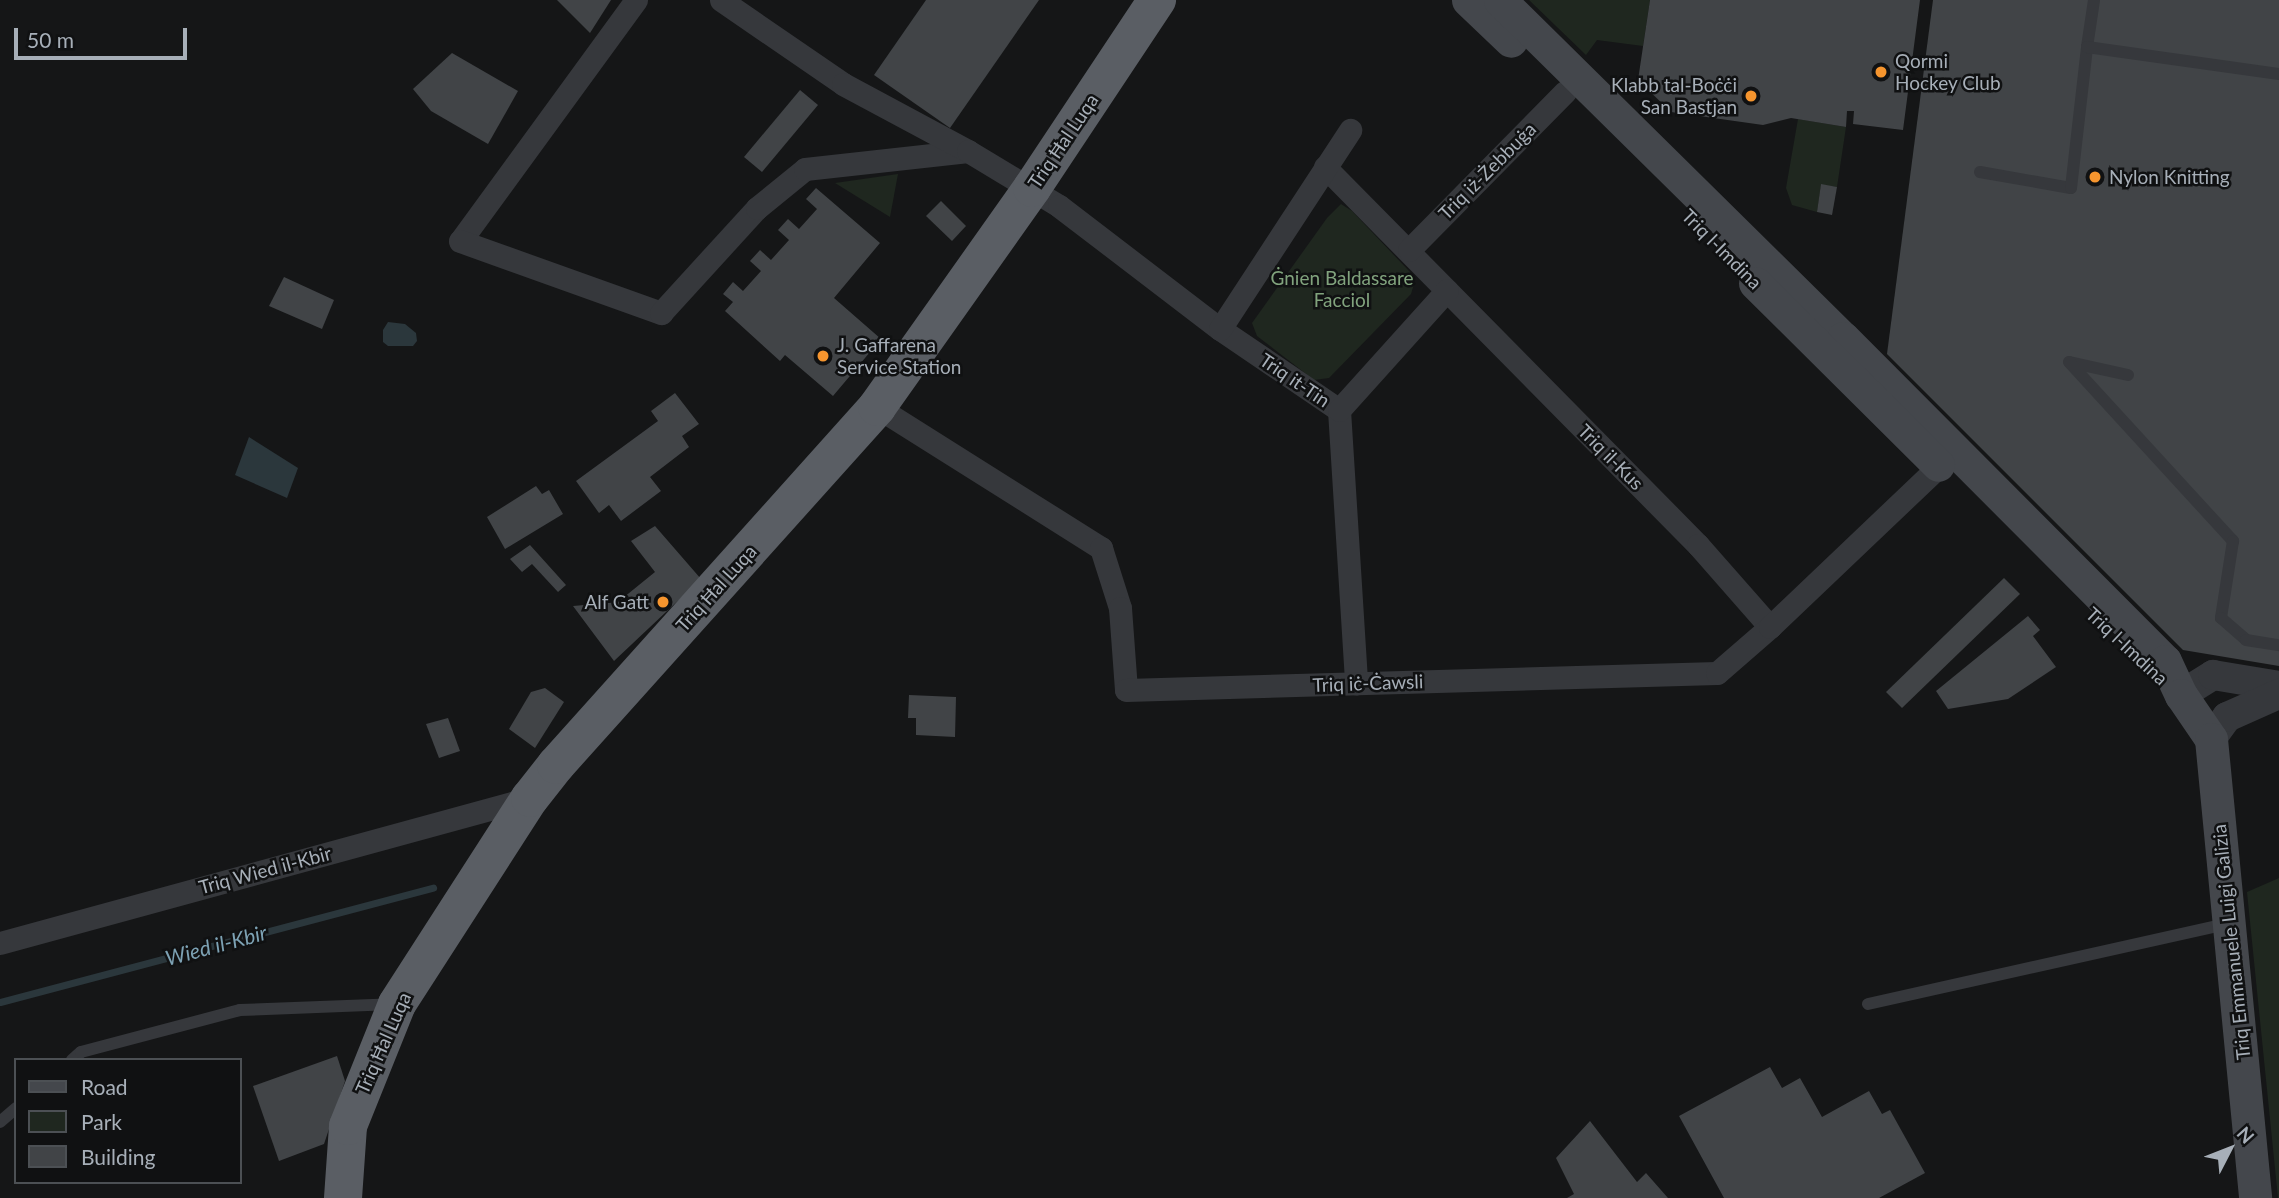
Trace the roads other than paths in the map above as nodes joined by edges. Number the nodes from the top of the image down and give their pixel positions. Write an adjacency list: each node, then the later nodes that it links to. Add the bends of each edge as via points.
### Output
1 (636, 0): 11 (street, via 460,241 661,313 757,208 805,169)
2 (721, 0): 11 (street, Triq it-Tin, via 843,84)
3 (1468, 0): 9 (main road, Triq l-Imdina)
4 (1500, 0): 27 (main road, Triq l-Imdina, via 2165,661)
5 (2094, 0): 7 (lane)
6 (1155, 2): 14 (highway, Triq Ħal Luqa)
7 (2087, 47): 8 (lane); 13 (lane, via 2071,188)
8 (2279, 74)
9 (1565, 92): 15 (street, Triq iż-Żebbuġa); 21 (main road, Triq l-Imdina)
10 (1350, 130): 12 (street)
11 (968, 151): 14 (street, Triq it-Tin)
12 (1325, 167): 15 (street, Triq il-Kus); 17 (street)
13 (1980, 172)
14 (1032, 188): 17 (street, Triq it-Tin); 19 (highway, Triq Ħal Luqa)
15 (1409, 250): 16 (street, Triq il-Kus)
16 (1447, 290): 20 (street); 22 (street, Triq il-Kus, via 1698,545)
17 (1220, 329): 20 (street, Triq it-Tin)
18 (2128, 375): 23 (lane, via 2069,362 2233,541 2221,618 2246,640)
19 (877, 407): 24 (street, Triq iċ-Ċawsli, via 1101,548 1120,608 1126,690); 29 (highway, Triq Ħal Luqa)
20 (1339, 410): 24 (street, Triq it-Tin)
21 (1939, 466): 22 (street, Triq iċ-Ċawsli); 27 (main road, Triq l-Imdina, via 2143,664)
22 (1770, 627): 24 (street, Triq iċ-Ċawsli, via 1717,673)
23 (2279, 645)
24 (1356, 683)
25 (2279, 687): 27 (street, via 2213,675)
26 (2279, 694): 28 (street, via 2227,717)
27 (2181, 695): 28 (main road, Triq Emmanuele Luigi Galizia)
28 (2211, 738): 30 (main road, Triq Emmanuele Luigi Galizia)
29 (530, 798): 31 (street, Triq Wied il-Kbir); 32 (highway, Triq Ħal Luqa)
30 (2229, 923): 33 (lane); 38 (main road, Triq Emmanuele Luigi Galizia)
31 (0, 943)
32 (397, 1004): 34 (lane, via 240,1010 81,1052); 37 (highway, Triq Ħal Luqa, via 348,1126)
33 (1868, 1004)
34 (74, 1058)
35 (14, 1110): 36 (lane)
36 (0, 1122)
37 (343, 1198)
38 (2256, 1198)

